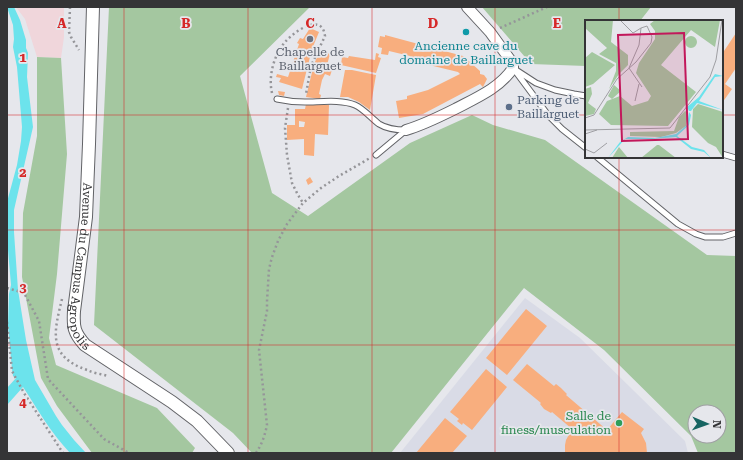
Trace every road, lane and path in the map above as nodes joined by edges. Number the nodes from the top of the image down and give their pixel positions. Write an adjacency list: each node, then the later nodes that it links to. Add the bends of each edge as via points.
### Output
1 (70, 7): 6 (path, via 69,32)
2 (93, 7): 26 (street, Avenue du Campus Agropolis, via 86,218 73,324 78,337 85,345 172,402 197,421)
3 (467, 7): 5 (street)
4 (547, 7): 5 (path)
5 (490, 32): 7 (street, via 513,64)
6 (81, 55)
7 (513, 68): 8 (lane, via 536,83); 12 (street, via 506,77 481,96); 13 (lane, via 548,115)
8 (585, 96)
9 (277, 99): 10 (lane); 11 (path, via 273,97 270,82 272,68 280,51 286,41 298,31 316,25 321,27 325,36 311,66)
10 (292, 102): 11 (lane); 18 (path, via 285,128 287,155 292,183)
11 (304, 102): 12 (lane, via 354,104 380,124)
12 (406, 130): 15 (lane)
13 (585, 147)
14 (723, 154): 17 (lane)
15 (376, 155): 18 (path, via 327,184)
16 (598, 158): 19 (lane, via 691,232 705,237 724,237)
17 (736, 158)
18 (303, 203): 27 (path, via 278,241 269,269 267,311 259,350 267,425 263,441)
19 (736, 232)
20 (7, 288): 25 (path, via 24,293 39,321 48,380 104,439)
21 (62, 298): 23 (path, via 55,337 62,354 76,366)
22 (7, 322): 24 (path, via 12,371)
23 (112, 377)
24 (64, 453)
25 (129, 453)
26 (228, 453)
27 (256, 453)

